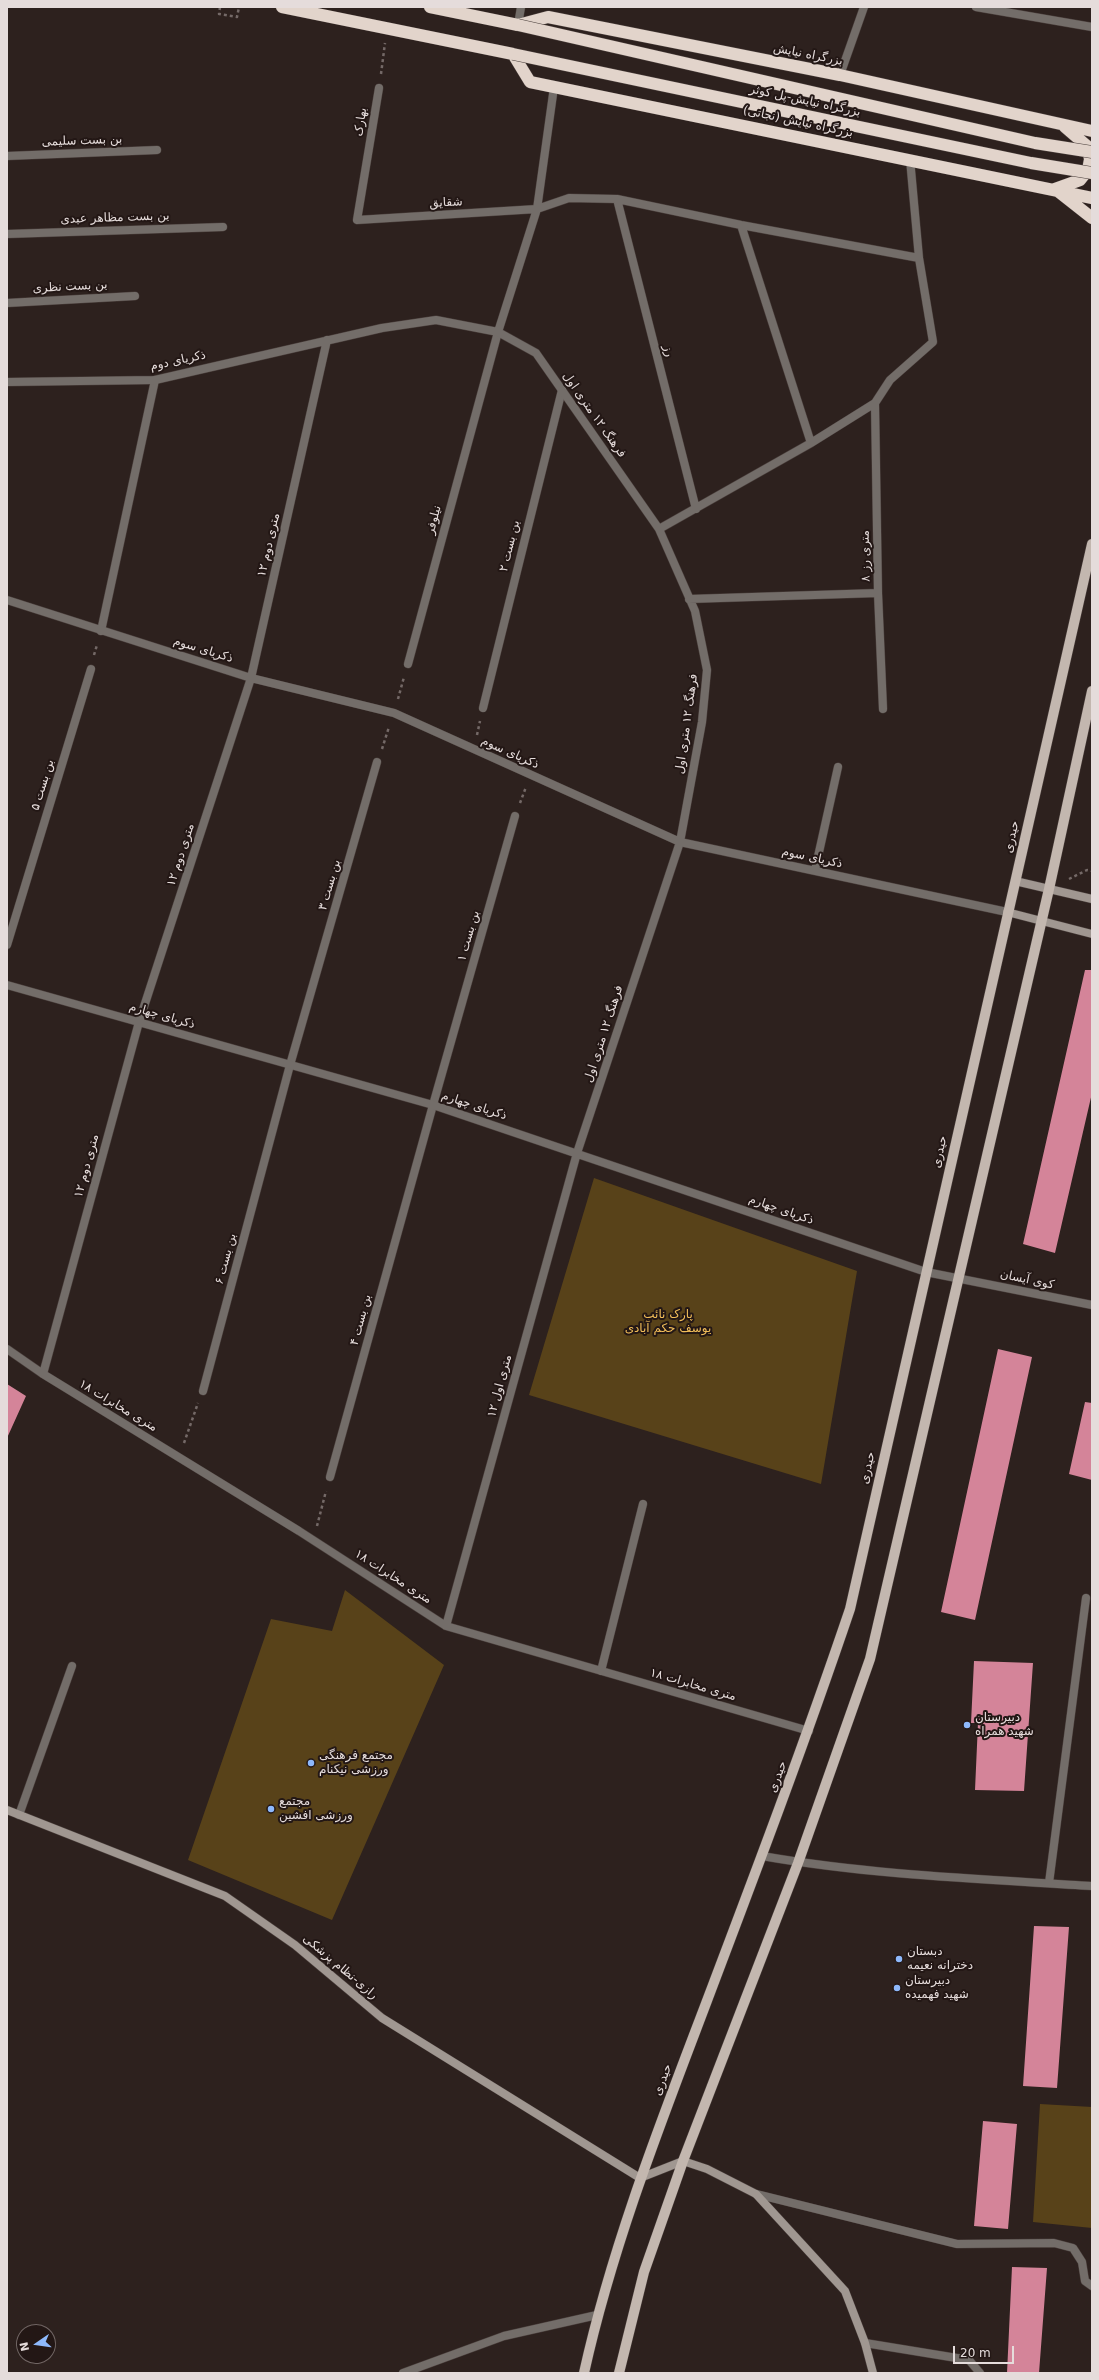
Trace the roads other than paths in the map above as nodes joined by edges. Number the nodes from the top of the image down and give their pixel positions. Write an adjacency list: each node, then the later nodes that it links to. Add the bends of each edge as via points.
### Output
1 (282, 7): 8 (highway, بزرگراه نیایش-پل کوثر)
2 (430, 7): 6 (highway, بزرگراه نیایش-پل کوثر)
3 (521, 7): 6 (street)
4 (864, 7): 9 (street)
5 (976, 7): 7 (street)
6 (518, 25): 9 (highway, بزرگراه نیایش, via 548,17); 16 (highway, بزرگراه نیایش-پل کوثر, bridge, via 1035,143)
7 (1092, 27)
8 (513, 54): 10 (highway, بزرگراه نیایش (نجاتی), via 530,82); 19 (highway, بزرگراه نیایش-پل کوثر, bridge, via 1031,163)
9 (840, 75): 12 (highway, بزرگراه نیایش)
10 (554, 87): 18 (highway, بزرگراه نیایش (نجاتی)); 23 (street)
11 (378, 88): 25 (street, بهارک)
12 (1064, 127): 13 (highway); 14 (highway, بزرگراه نیایش); 20 (highway, via 1087,146 1090,159 1088,170 1080,180)
13 (1092, 127)
14 (1092, 131)
15 (157, 150): 17 (street, بن بست سلیمی)
16 (1092, 152)
17 (7, 156)
18 (910, 159): 20 (highway, بزرگراه نیایش (نجاتی)); 29 (street)
19 (1092, 173)
20 (1055, 189): 21 (highway, بزرگراه نیایش (نجاتی)); 24 (highway)
21 (1092, 198)
22 (617, 199): 23 (street, شقایق, via 569,198); 26 (street, شقایق); 39 (street, رز)
23 (537, 209): 25 (street, شقایق); 32 (street)
24 (1092, 218)
25 (357, 220)
26 (741, 225): 29 (street, شقایق); 38 (street)
27 (223, 227): 28 (street, بن بست مظاهر عبدی)
28 (7, 234)
29 (919, 258): 37 (street, via 933,342 890,380)
30 (135, 296): 31 (street, بن بست نظری)
31 (7, 303)
32 (498, 332): 33 (street, فرهنگ ۱۲ متری اول, via 436,320); 36 (street, فرهنگ ۱۲ متری اول, via 536,353); 46 (street, نیلوفر)
33 (327, 340): 34 (street, ذکریای دوم); 48 (street, ۱۲ متری دوم)
34 (155, 380): 35 (street, ذکریای دوم); 45 (street)
35 (7, 382)
36 (562, 390): 40 (street, فرهنگ ۱۲ متری اول); 50 (street, بن بست ۲)
37 (875, 403): 38 (street); 42 (street, ۸ متری رز)
38 (811, 443): 39 (street)
39 (696, 509): 40 (street)
40 (659, 529): 43 (street, فرهنگ ۱۲ متری اول)
41 (1092, 544): 57 (main road, حیدری)
42 (878, 593): 43 (street); 51 (street, ۸ متری رز)
43 (689, 599): 55 (street, فرهنگ ۱۲ متری اول, via 707,670 702,722)
44 (7, 600): 45 (street, ذکریای سوم)
45 (101, 631): 48 (street, ذکریای سوم)
46 (408, 664)
47 (91, 669): 63 (street, بن بست ۵)
48 (251, 678): 55 (street, ذکریای سوم, via 394,713); 65 (street, ۱۲ متری دوم)
49 (1092, 691): 58 (main road)
50 (482, 708)
51 (883, 709)
52 (377, 762): 66 (street, بن بست ۳)
53 (838, 767): 56 (street)
54 (516, 816): 67 (street, بن بست ۱)
55 (680, 842): 56 (street, ذکریای سوم); 68 (street, فرهنگ ۱۲ متری اول)
56 (815, 870): 60 (street, ذکریای سوم)
57 (1015, 881): 58 (main road); 60 (main road, حیدری)
58 (1049, 889): 59 (main road); 61 (main road)
59 (1092, 899)
60 (1007, 912): 61 (main road); 69 (main road, حیدری)
61 (1042, 922): 62 (main road); 70 (main road)
62 (1092, 934)
63 (7, 945)
64 (7, 985): 65 (street, ذکریای چهارم)
65 (139, 1022): 66 (street, ذکریای چهارم); 73 (street, ۱۲ متری دوم)
66 (290, 1065): 67 (street, ذکریای چهارم); 74 (street, بن بست ۶)
67 (433, 1105): 68 (street, ذکریای چهارم); 75 (street, بن بست ۴)
68 (577, 1153): 69 (street, ذکریای چهارم); 78 (street, ۱۲ متری اول)
69 (926, 1272): 70 (street, ذکریای چهارم); 81 (main road, حیدری, via 850,1608)
70 (958, 1278): 71 (street, کوی آیسان); 85 (main road, via 870,1659)
71 (1092, 1306)
72 (7, 1349): 73 (street, ۱۸ متری مخابرات)
73 (43, 1374): 78 (street, ۱۸ متری مخابرات, via 313,1540)
74 (202, 1391)
75 (330, 1477)
76 (643, 1504): 80 (street)
77 (1086, 1598): 86 (street)
78 (446, 1626): 80 (street, ۱۸ متری مخابرات)
79 (72, 1666): 83 (street)
80 (601, 1671): 81 (street, ۱۸ متری مخابرات)
81 (809, 1731): 84 (main road, حیدری)
82 (7, 1810): 83 (main road, رازی-نظام پزشکی)
83 (19, 1815): 89 (main road, رازی-نظام پزشکی, via 225,1896 296,1945 382,2018)
84 (762, 1856): 85 (street); 89 (main road, حیدری)
85 (798, 1863): 86 (street); 88 (main road)
86 (1049, 1883): 87 (street)
87 (1092, 1886)
88 (683, 2161): 89 (main road); 90 (main road, via 707,2169); 96 (main road, via 644,2272)
89 (640, 2178): 92 (main road, حیدری)
90 (756, 2194): 91 (street, via 957,2244 1054,2243 1073,2248 1082,2262 1085,2281); 93 (main road, via 845,2291)
91 (1092, 2286)
92 (597, 2315): 94 (street, via 504,2336); 95 (main road, حیدری)
93 (865, 2343): 97 (main road); 98 (street, via 969,2360)
94 (403, 2373)
95 (584, 2373)
96 (619, 2373)
97 (873, 2373)
98 (980, 2373)

